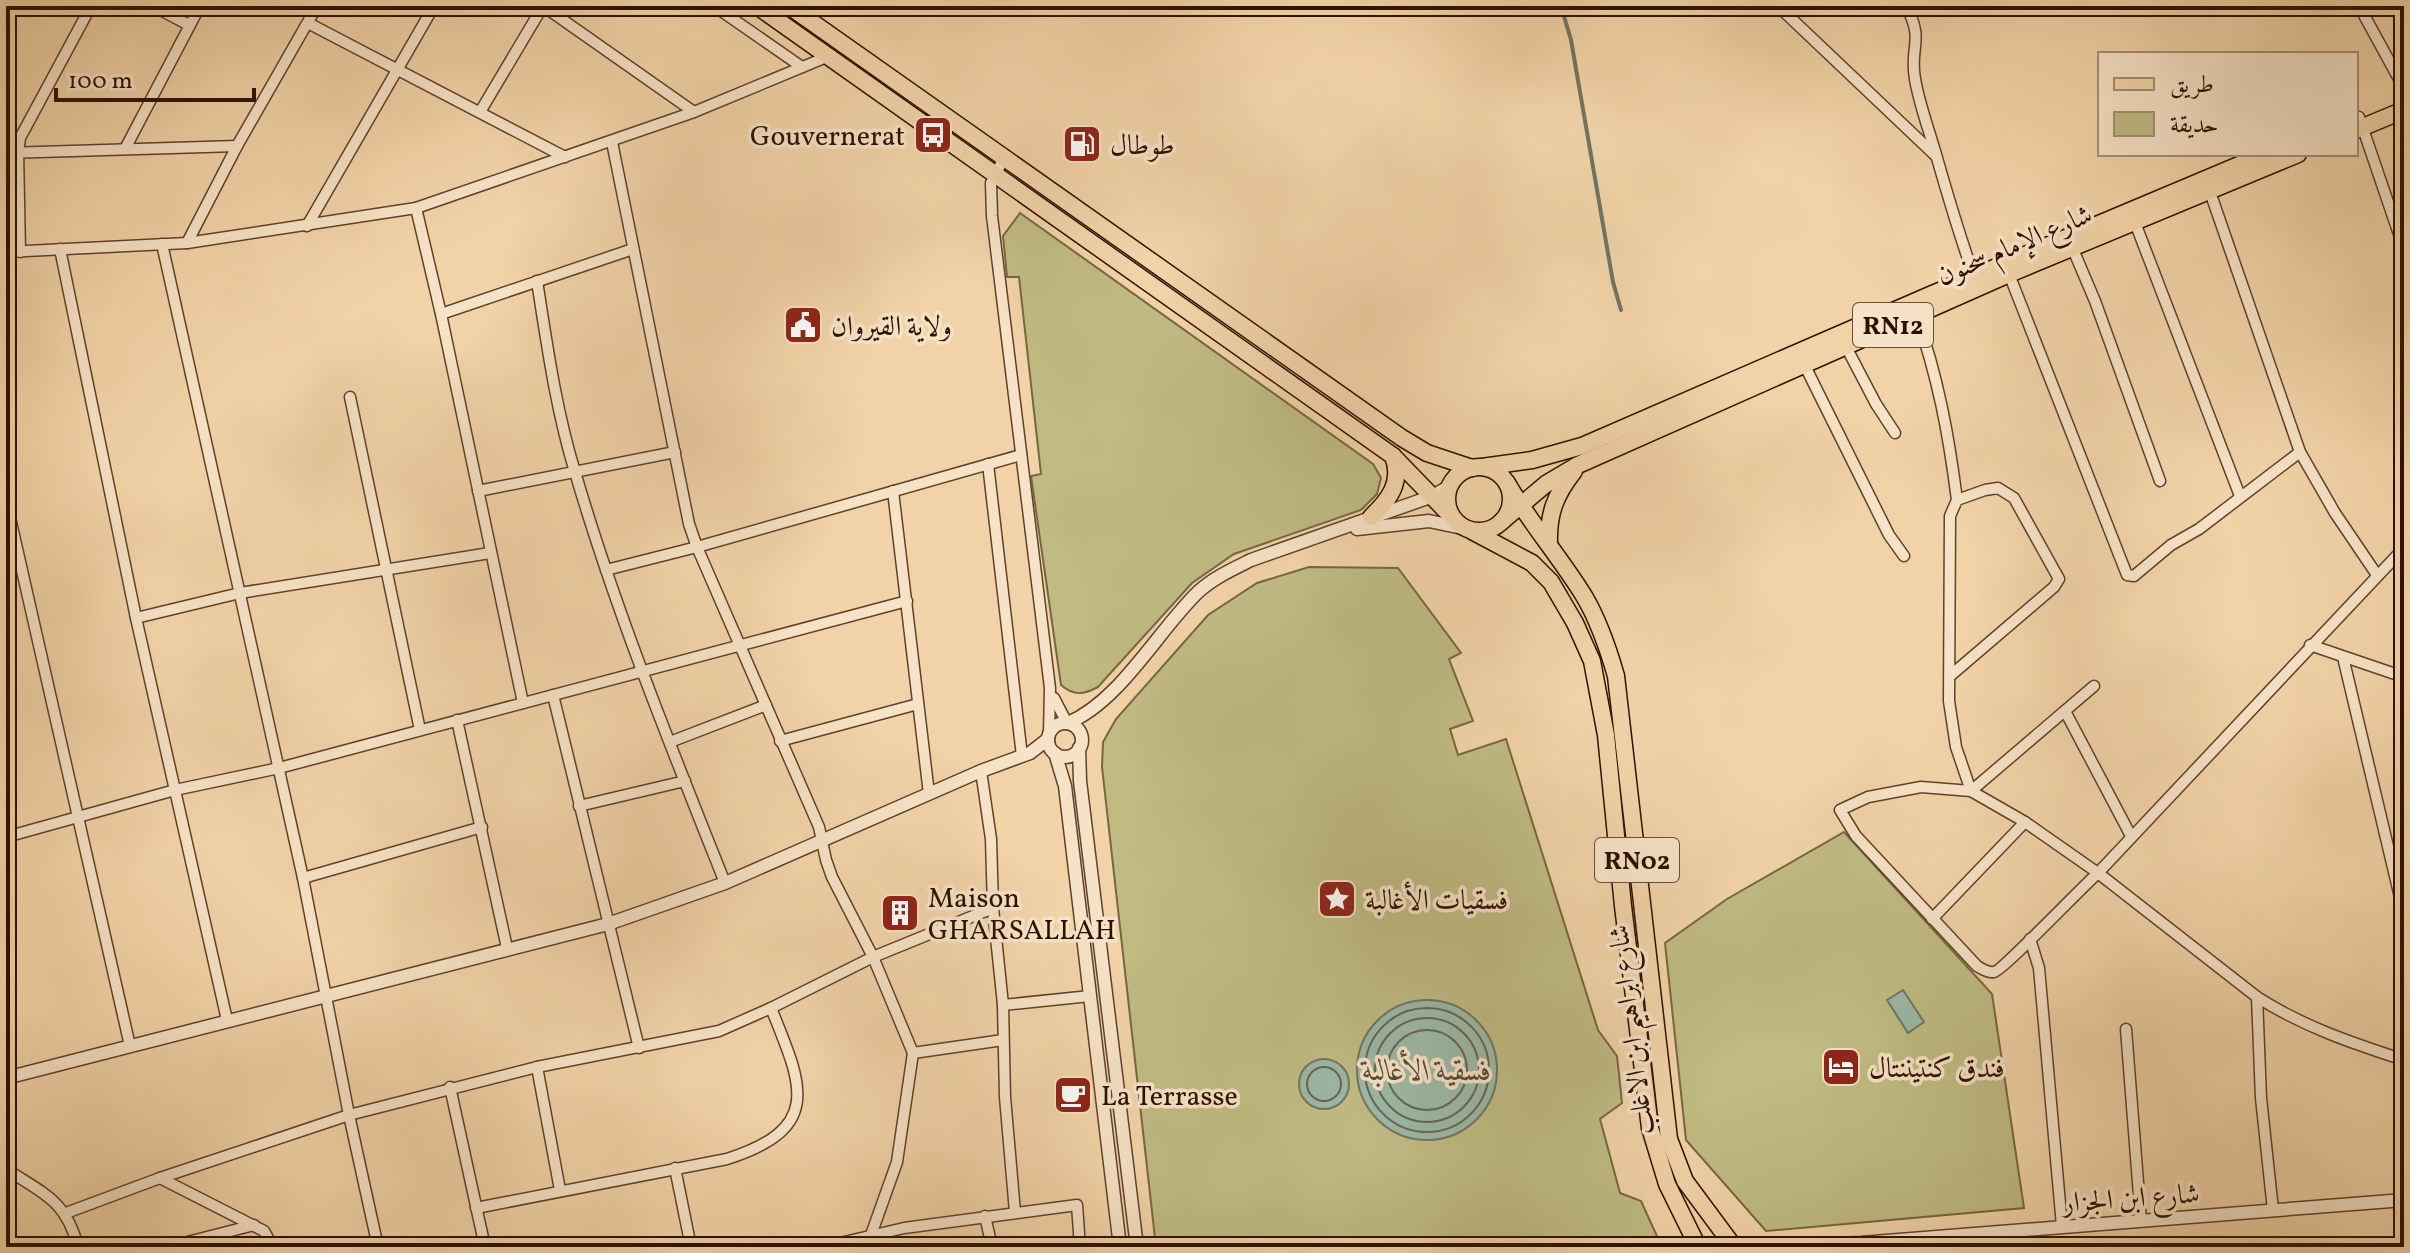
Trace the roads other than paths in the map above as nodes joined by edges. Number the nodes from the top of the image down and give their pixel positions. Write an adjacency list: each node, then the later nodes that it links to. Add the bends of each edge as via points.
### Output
1 (91, 6): 29 (street)
2 (153, 6): 14 (street)
3 (200, 6): 14 (street)
4 (317, 6): 13 (street)
5 (434, 6): 18 (street)
6 (543, 6): 23 (street); 24 (street)
7 (714, 6): 17 (street)
8 (757, 6): 15 (main road)
9 (789, 6): 16 (main road)
10 (1778, 6): 30 (street)
11 (1906, 6): 30 (street, via 1917,36 1914,76)
12 (2359, 6): 20 (street)
13 (308, 23): 18 (street); 27 (street)
14 (189, 25): 28 (street)
15 (829, 56): 17 (street); 19 (main road)
16 (863, 57): 19 (main road); 34 (main road)
17 (802, 67): 24 (street)
18 (397, 70): 23 (street); 39 (street)
19 (851, 72): 35 (main road)
20 (2404, 88)
21 (2404, 99): 25 (main road)
22 (2404, 110): 25 (main road)
23 (480, 112): 33 (street)
24 (694, 112): 26 (street)
25 (2358, 123): 45 (street)
26 (612, 142): 33 (street); 44 (street)
27 (237, 146): 28 (street); 40 (street)
28 (126, 147): 29 (street)
29 (12, 152): 47 (street)
30 (1936, 156): 49 (street)
31 (2260, 156): 49 (main road, شارع الإمام سحنون / RN12)
32 (2293, 156): 36 (main road, شارع الإمام سحنون / RN12)
33 (565, 157): 37 (street)
34 (1004, 158): 35 (street); 63 (main road, via 1402,438 1427,453)
35 (995, 174): 59 (street, via 990,194 995,256); 60 (main road)
36 (2209, 189): 38 (main road, شارع الإمام سحنون / RN12); 58 (street)
37 (416, 208): 39 (street); 51 (street)
38 (2134, 220): 42 (main road, شارع الإمام سحنون / RN12); 71 (street)
39 (307, 226): 40 (street)
40 (187, 243): 41 (street)
41 (162, 244): 43 (street); 89 (street)
42 (2072, 247): 48 (main road, شارع الإمام سحنون / RN12); 65 (street)
43 (60, 249): 47 (street); 91 (street)
44 (633, 249): 50 (street); 57 (street)
45 (2404, 249)
46 (6, 252): 47 (street)
47 (20, 252)
48 (2009, 274): 52 (main road, شارع الإمام سحنون / RN12); 71 (street, via 2126,574 2134,576)
49 (1974, 276): 53 (main road, شارع الإمام سحنون / RN12)
50 (537, 281): 51 (street); 64 (street)
51 (441, 314): 68 (street)
52 (1916, 315): 53 (main road, شارع الإمام سحنون / RN12); 73 (street, via 1947,425)
53 (1842, 341): 54 (main road, شارع الإمام سحنون / RN12); 56 (street)
54 (1801, 358): 62 (main road, شارع الإمام سحنون / RN12); 63 (main road, شارع الإمام سحنون / RN12, via 1582,446); 85 (street)
55 (350, 397): 86 (street)
56 (1895, 433)
57 (675, 452): 64 (street); 82 (street)
58 (2300, 452): 71 (street); 88 (street)
59 (1021, 455): 61 (street); 99 (street)
60 (1393, 456): 70 (main road); 76 (main road, via 1395,486)
61 (988, 464): 69 (street); 113 (street)
62 (1578, 465): 74 (main road, شارع الإمام سحنون / RN12); 81 (main road, via 1552,506)
63 (1477, 467): 66 (main road); 67 (main road, via 1463,471)
64 (574, 470): 68 (street); 87 (street)
65 (2160, 481)
66 (1507, 483): 74 (main road, شارع ابراهيم ابن الاغلب / RN02); 77 (main road, via 1511,504)
67 (1450, 486): 70 (street); 75 (main road)
68 (478, 491): 84 (street)
69 (893, 491): 82 (street); 90 (street)
70 (1433, 496): 75 (main road); 76 (street)
71 (2240, 496)
72 (6, 500): 79 (street)
73 (1957, 500): 96 (street, via 1950,516); 96 (street, via 1992,488 2009,494 2059,579)
74 (1520, 506): 77 (main road, شارع الإمام سحنون / RN12); 81 (main road, شارع ابراهيم ابن الاغلب / RN02)
75 (1451, 516): 78 (main road)
76 (1371, 517): 80 (street)
77 (1501, 522): 78 (main road, RN12, via 1483,531)
78 (1470, 530): 80 (street, via 1429,521); 180 (main road, شارع ابراهيم ابن الاغلب / RN02, via 1532,563 1551,582 1592,661 1606,735 1650,1128 1667,1184)
79 (10, 532): 121 (street)
80 (1338, 532): 101 (street, via 1251,560 1201,589)
81 (1549, 546): 181 (main road, شارع ابراهيم ابن الاغلب / RN02, via 1584,596 1616,676 1669,1139 1685,1181)
82 (697, 547): 87 (street); 92 (street)
83 (2404, 548): 88 (street)
84 (490, 553): 86 (street); 102 (street)
85 (1904, 556)
86 (387, 568): 89 (street); 108 (street)
87 (606, 570): 95 (street)
88 (2377, 575): 93 (street)
89 (240, 593): 91 (street); 114 (street)
90 (907, 601): 92 (street); 103 (street)
91 (136, 618): 117 (street)
92 (741, 645): 95 (street); 104 (street)
93 (2310, 645): 94 (street); 124 (street)
94 (2343, 657): 97 (street); 131 (street)
95 (641, 672): 100 (street); 110 (street)
96 (1950, 676): 118 (street, via 1951,726)
97 (2404, 677)
98 (2094, 686): 105 (street)
99 (1050, 688): 107 (street); 111 (street)
100 (553, 695): 102 (street); 120 (street)
101 (1105, 699): 107 (street); 112 (street)
102 (523, 703): 106 (street)
103 (918, 704): 109 (street); 119 (street)
104 (766, 705): 109 (street); 110 (street)
105 (2065, 711): 118 (street); 124 (street)
106 (457, 720): 108 (street); 123 (street)
107 (1068, 723): 111 (street, via 1056,725); 112 (street, via 1077,729)
108 (420, 730): 114 (street)
109 (780, 741): 126 (street)
110 (670, 742): 116 (street)
111 (1051, 744): 112 (street, via 1071,756); 113 (street); 138 (street, via 1065,786)
112 (1080, 746): 179 (street)
113 (1026, 754): 115 (street)
114 (279, 768): 117 (street); 128 (street)
115 (981, 771): 119 (street); 130 (street, via 991,839)
116 (685, 781): 120 (street); 129 (street)
117 (175, 790): 121 (street); 142 (street)
118 (1971, 791): 122 (street); 132 (street, via 1921,787 1868,797 1840,810 1856,836)
119 (929, 794): 126 (street)
120 (579, 806): 133 (street)
121 (78, 817): 125 (street); 145 (street)
122 (2025, 822): 127 (street); 132 (street)
123 (482, 827): 128 (street); 135 (street)
124 (2131, 836): 127 (street)
125 (6, 837)
126 (823, 840): 129 (street); 136 (street, via 832,877)
127 (2098, 873): 134 (street); 139 (street)
128 (303, 878): 137 (street)
129 (725, 883): 133 (street)
130 (993, 908): 136 (street); 140 (street)
131 (2404, 914)
132 (1932, 919): 134 (street, via 1986,971 2001,969)
133 (608, 924): 135 (street); 146 (street)
134 (2030, 939): 165 (street, via 2039,968)
135 (507, 948): 137 (street)
136 (873, 957): 141 (street); 147 (street)
137 (326, 995): 142 (street); 152 (street)
138 (1090, 996): 140 (street); 178 (street)
139 (2257, 997): 148 (street, via 2308,1027); 159 (street)
140 (1003, 1005): 144 (street)
141 (771, 1008): 146 (street, via 719,1031); 153 (street, via 797,1079 793,1116 786,1129 756,1150)
142 (227, 1020): 145 (street)
143 (2126, 1029): 163 (street)
144 (1003, 1040): 147 (street); 160 (street)
145 (130, 1046): 150 (street)
146 (639, 1048): 149 (street)
147 (913, 1053): 166 (street, via 897,1162)
148 (2404, 1060)
149 (537, 1067): 151 (street); 156 (street)
150 (6, 1078)
151 (450, 1087): 152 (street); 158 (street)
152 (349, 1115): 155 (street); 172 (street)
153 (675, 1168): 156 (street); 174 (street)
154 (6, 1169): 161 (street)
155 (160, 1178): 161 (street); 164 (street)
156 (560, 1190): 158 (street)
157 (2404, 1200): 159 (street, شارع ابن الجزار)
158 (476, 1208): 173 (street)
159 (2273, 1210): 163 (street, شارع ابن الجزار)
160 (1015, 1212): 162 (street); 177 (street, via 1077,1205)
161 (66, 1213): 169 (street)
162 (985, 1216): 166 (street); 176 (street)
163 (2141, 1221): 165 (street, شارع ابن الجزار)
164 (254, 1225): 168 (street); 171 (street)
165 (2062, 1226): 167 (street, شارع ابن الجزار)
166 (871, 1235): 175 (street)
167 (1861, 1243): 182 (street, شارع ابن الجزار); 183 (street, شارع ابن الجزار)
168 (181, 1246): 170 (street)
169 (78, 1247)
170 (168, 1247)
171 (273, 1247)
172 (378, 1247)
173 (485, 1247)
174 (691, 1247)
175 (823, 1247)
176 (992, 1247)
177 (1080, 1247)
178 (1120, 1247)
179 (1137, 1247)
180 (1698, 1247)
181 (1731, 1247)
182 (1758, 1247)
183 (1848, 1247)

